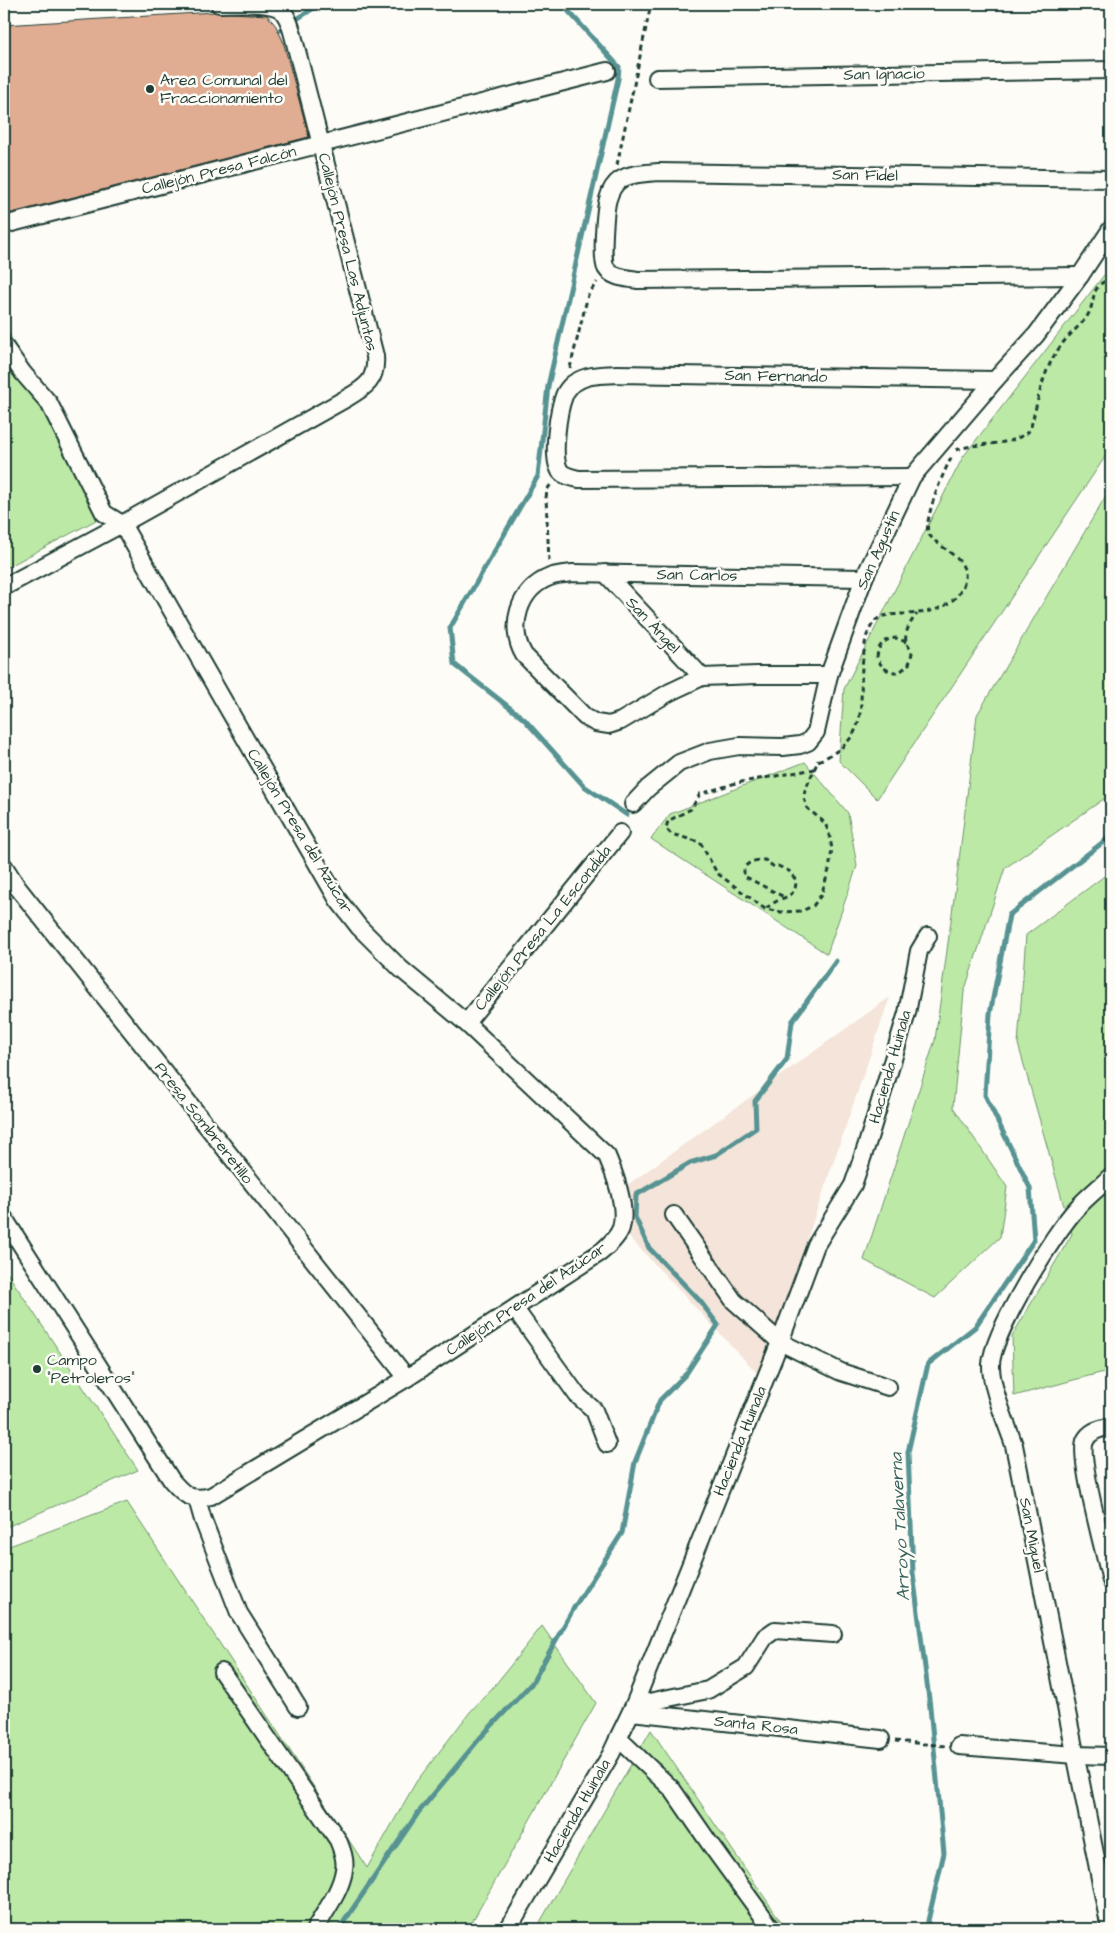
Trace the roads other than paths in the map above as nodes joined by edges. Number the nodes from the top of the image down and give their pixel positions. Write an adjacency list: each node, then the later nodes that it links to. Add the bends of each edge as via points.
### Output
1 (219, 4): 2 (street, Callejón Presa Las Adjuntas)
2 (279, 6): 6 (street, Callejón Presa Las Adjuntas, via 292,32)
3 (1111, 70): 5 (street, San Ignacio)
4 (608, 71): 6 (street, Callejón Presa Falcón)
5 (656, 78)
6 (320, 145): 8 (street, Callejón Presa Falcón); 14 (street, Callejón Presa Las Adjuntas, via 375,356 372,379 347,398)
7 (1111, 179): 10 (street, San Fidel, via 658,172 637,174 616,184 607,202 603,258 606,269 616,276 637,280)
8 (4, 225)
9 (1111, 229): 10 (street, San Agustín)
10 (1080, 276): 12 (street, San Agustín, via 1036,335)
11 (4, 346): 14 (street, via 49,403 104,514)
12 (995, 380): 13 (street, San Agustín); 13 (street, San Fernando, via 617,374 593,376 576,382 564,394 559,409 556,460 560,471 568,476 593,479)
13 (912, 477): 16 (street, San Agustín)
14 (122, 524): 17 (street, Callejón Presa Las Adjuntas); 24 (street, Callejón Presa del Azúcar, via 338,900 359,927 401,969)
15 (605, 573): 16 (street, San Carlos); 19 (street, San Ángel); 19 (street, San Carlos, via 573,572 550,577 534,586 522,600 515,626 517,644 524,655 585,717 608,725)
16 (864, 578): 18 (street, San Agustín)
17 (4, 587)
18 (829, 675): 19 (street); 20 (street, San Agustín, via 816,732 808,742 800,746 739,746 710,751 679,763)
19 (702, 677)
20 (634, 804)
21 (620, 833): 24 (street, Callejón Presa La Escondida)
22 (4, 866): 30 (street, Presa Sombreretillo, via 18,888)
23 (928, 936): 29 (street, Hacienda Huinala, via 920,951 907,1014 852,1185 816,1244)
24 (466, 1023): 28 (street, Callejón Presa del Azúcar, via 607,1156 619,1192 621,1228 615,1238 601,1252)
25 (1111, 1176): 43 (street, San Miguel, via 1077,1208 1028,1280 1006,1322 991,1363 1014,1445)
26 (674, 1215): 29 (street, via 734,1301)
27 (4, 1218): 34 (street, via 172,1481 186,1495)
28 (515, 1309): 30 (street, Callejón Presa del Azúcar); 33 (street, via 578,1395 594,1410)
29 (780, 1342): 31 (street, via 841,1372); 39 (street, Hacienda Huinala)
30 (407, 1378): 34 (street, Callejón Presa del Azúcar, via 211,1496)
31 (888, 1387)
32 (1111, 1426): 35 (street, via 1089,1435 1084,1448)
33 (607, 1444)
34 (197, 1499): 38 (street, via 239,1613)
35 (1111, 1581)
36 (833, 1634): 39 (street, via 776,1630 765,1637 746,1667 708,1690)
37 (222, 1672): 45 (street, via 338,1840 344,1856 339,1887)
38 (298, 1708)
39 (633, 1709): 40 (street, Hacienda Huinala); 41 (street, Santa Rosa)
40 (618, 1738): 46 (street, Hacienda Huinala); 47 (street, via 672,1789)
41 (881, 1738)
42 (954, 1746): 43 (street)
43 (1076, 1755): 44 (street); 48 (street, San Miguel)
44 (1111, 1756)
45 (315, 1929)
46 (508, 1929)
47 (772, 1929)
48 (1110, 1929)

